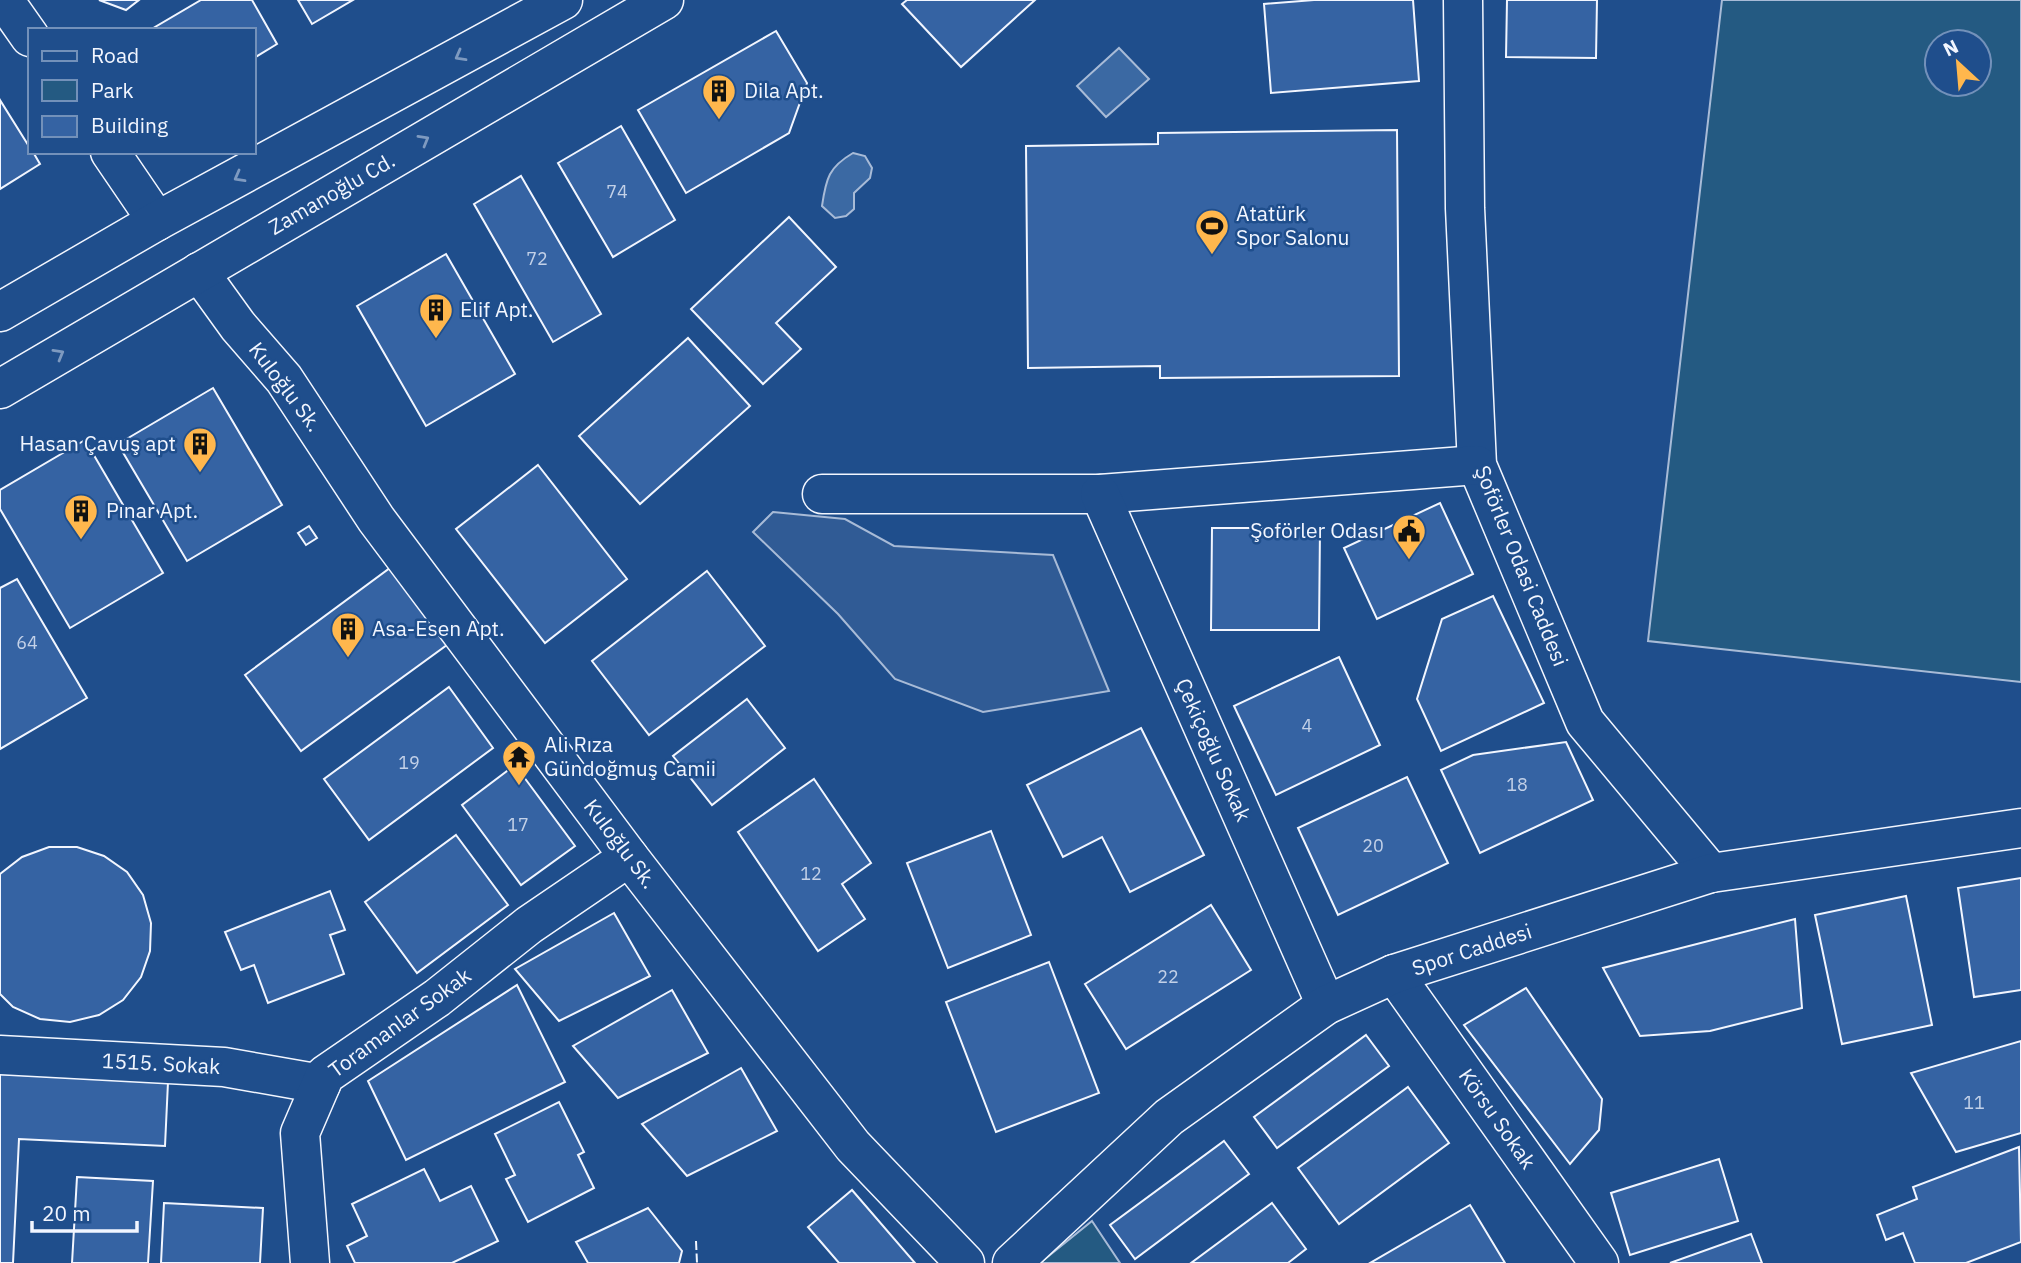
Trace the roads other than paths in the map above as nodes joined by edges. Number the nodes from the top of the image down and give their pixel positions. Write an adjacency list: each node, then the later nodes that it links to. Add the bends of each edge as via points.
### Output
1 (4, 0): 7 (main road)
2 (539, 0): 8 (main road)
3 (563, 0): 8 (main road)
4 (664, 0): 9 (main road, Zamanoğlu Cd.)
5 (689, 0): 9 (main road)
6 (1463, 0): 15 (main road, Şoförler Odasi Caddesi, via 1465,208)
7 (28, 34)
8 (498, 35): 11 (main road, one-way to 11)
9 (587, 45): 12 (main road, Zamanoğlu Cd., one-way to 9)
10 (111, 154): 11 (main road)
11 (158, 221): 13 (main road)
12 (199, 272): 14 (main road, Zamanoğlu Cd., one-way to 12); 19 (main road, Kuloğlu Sk., via 284,379 376,519)
13 (0, 312)
14 (0, 389)
15 (1477, 465): 17 (main road); 20 (main road, Şoförler Odasi Caddesi, via 1585,722)
16 (822, 494): 17 (main road)
17 (1100, 494): 22 (main road, Çekiçoğlu Sokak)
18 (2021, 828): 20 (main road, Spor Caddesi)
19 (629, 857): 24 (main road, Toramanlar Sokak, via 325,1075); 26 (main road, Kuloğlu Sk., via 853,1146)
20 (1711, 873): 21 (main road, Spor Caddesi)
21 (1394, 974): 22 (main road, Spor Caddesi); 28 (main road, Körsu Sokak)
22 (1326, 1005): 27 (main road, Spor Caddesi, via 1169,1117)
23 (0, 1055): 24 (main road, 1515. Sokak, via 224,1067)
24 (321, 1084): 25 (main road, Toramanlar Sokak, via 300,1133)
25 (310, 1263)
26 (965, 1263)
27 (1012, 1263)
28 (1599, 1263)

